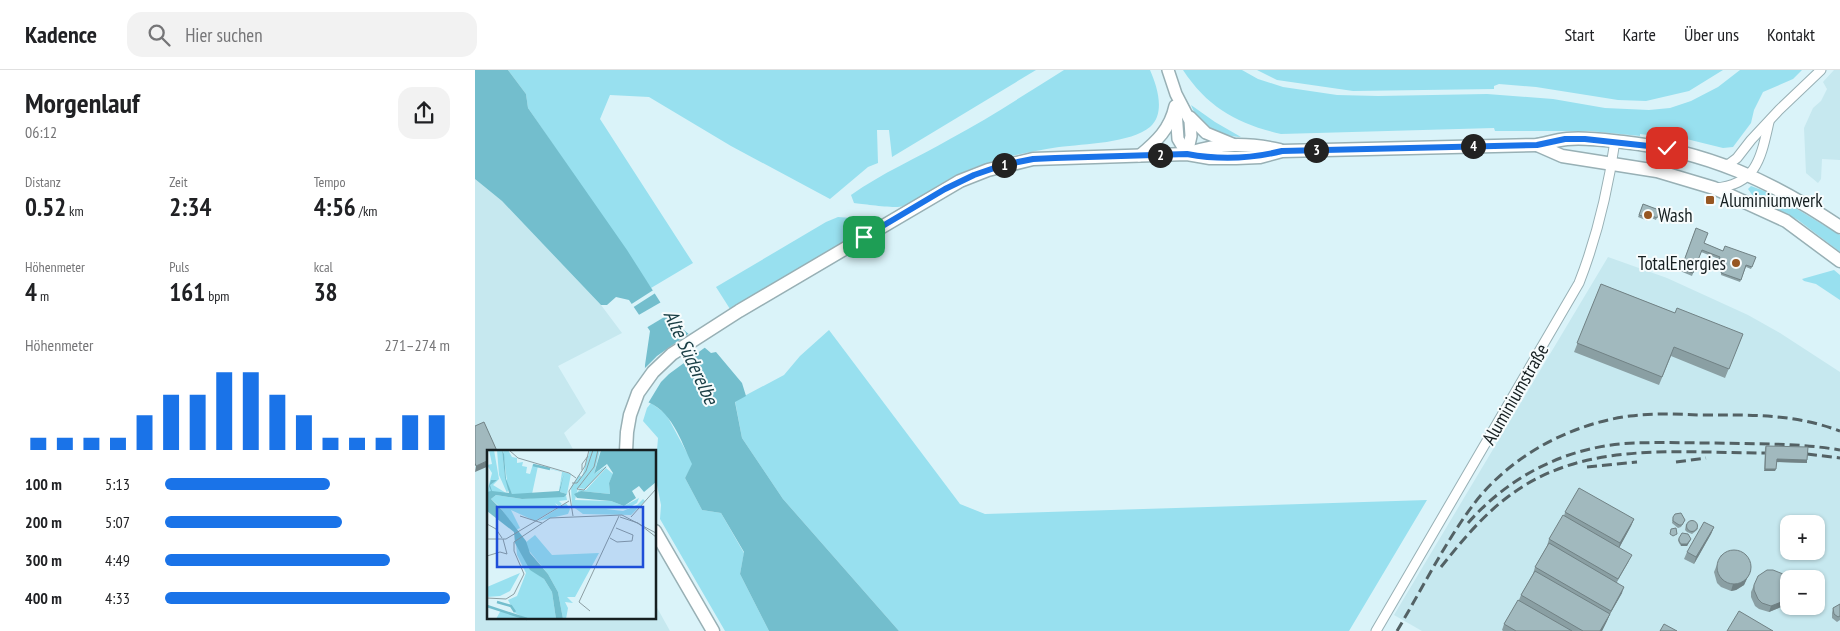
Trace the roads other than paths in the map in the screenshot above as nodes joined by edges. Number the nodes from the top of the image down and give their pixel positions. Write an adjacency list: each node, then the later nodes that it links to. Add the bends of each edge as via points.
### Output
1 (1169, 70): 3 (street)
2 (1821, 70): 6 (street)
3 (1176, 94): 4 (street); 5 (street)
4 (1175, 106): 11 (street, via 1178,139); 12 (street, via 1167,129)
5 (1189, 116): 8 (street, via 1206,133); 11 (street, via 1191,136)
6 (1769, 122): 14 (street, via 1737,158); 15 (street, via 1762,149)
7 (1615, 141): 9 (main road, via 1565,139); 13 (street, Aluminiumstraße); 14 (main road, via 1667,148)
8 (1236, 145): 10 (main road, via 1260,145); 11 (main road, via 1211,146)
9 (1537, 145): 10 (main road); 13 (main road, via 1562,156)
10 (1282, 151): 11 (main road, via 1260,157 1236,158)
11 (1187, 154): 12 (main road)
12 (1139, 156): 19 (main road, via 1033,159 1003,165 945,189 684,346 653,372 638,393 628,421)
13 (1612, 163): 16 (main road, via 1657,171); 22 (street, Aluminiumstraße, via 1603,206 1579,283)
14 (1724, 165): 15 (main road)
15 (1749, 175): 16 (street, via 1735,184); 17 (main road)
16 (1714, 188): 18 (main road, via 1786,221)
17 (1840, 228)
18 (1840, 262)
19 (626, 450)
20 (656, 533): 21 (main road)
21 (713, 631)
22 (1376, 631)

